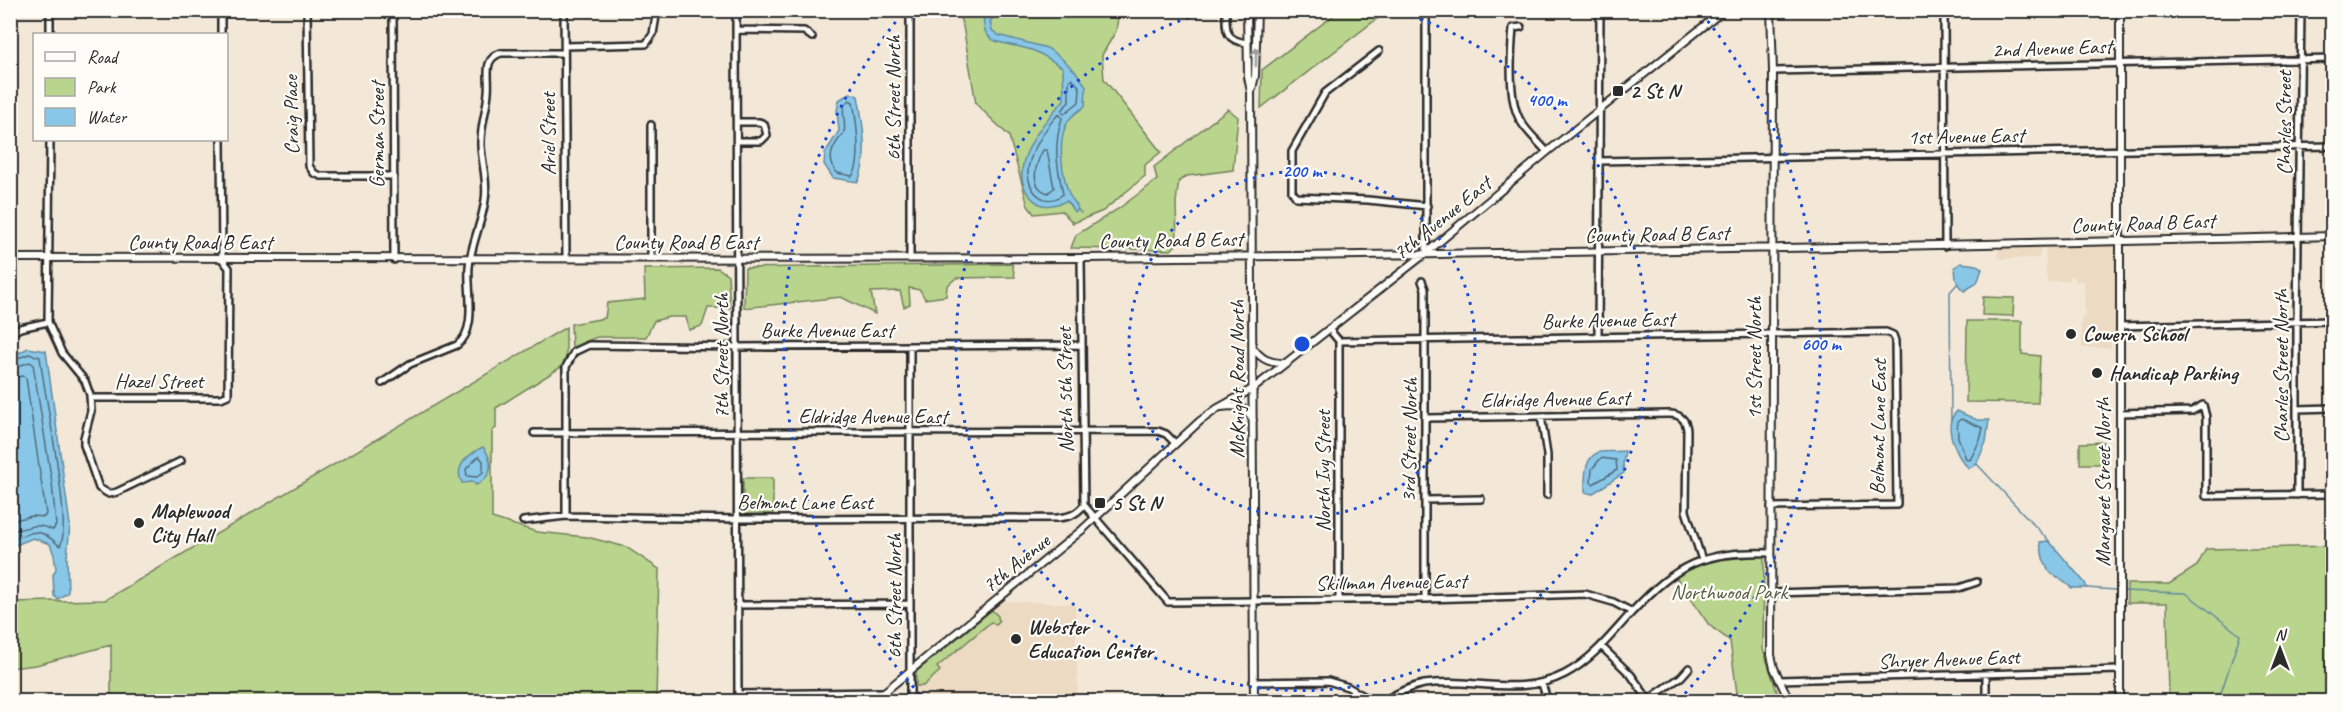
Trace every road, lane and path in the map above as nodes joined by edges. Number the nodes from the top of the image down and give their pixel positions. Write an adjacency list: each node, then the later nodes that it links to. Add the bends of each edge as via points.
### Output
1 (50, 10): 21 (street)
2 (221, 10): 22 (street)
3 (307, 10): 47 (street, Craig Place, via 309,166 321,176)
4 (393, 10): 47 (street, German Street)
5 (564, 10): 25 (street, Ariel Street)
6 (657, 10): 25 (street, via 648,42 637,46)
7 (736, 10): 20 (street, 7th Street North)
8 (910, 10): 62 (street, 6th Street North)
9 (1226, 10): 24 (street, via 1227,33 1233,40)
10 (1247, 10): 24 (street, McKnight Road North)
11 (1257, 10): 33 (street, McKnight Road North, one-way to 11)
12 (1426, 10): 48 (street)
13 (1600, 10): 34 (street)
14 (1771, 10): 32 (street, 1st Street North)
15 (1944, 10): 31 (street)
16 (2120, 10): 30 (street, Margaret Street North)
17 (2301, 10): 29 (street, Charles Street)
18 (1723, 11): 34 (street, 7th Avenue East)
19 (1521, 27): 43 (street, via 1513,28 1514,99 1518,117)
20 (736, 30): 23 (street, via 804,31); 35 (street, 7th Street North)
21 (50, 33)
22 (221, 33)
23 (812, 37)
24 (1247, 43): 33 (street, McKnight Road North)
25 (565, 46): 27 (street, Ariel Street)
26 (1379, 51): 48 (street, via 1325,93 1292,150 1292,191 1296,197)
27 (564, 53): 59 (street, via 505,53 492,58 487,66 488,95 481,135 485,200); 60 (street, Ariel Street)
28 (2332, 59): 29 (street, 2nd Avenue East)
29 (2301, 60): 30 (street, 2nd Avenue East); 41 (street, Charles Street)
30 (2119, 62): 31 (street, 2nd Avenue East); 42 (street, Margaret Street North)
31 (1945, 68): 32 (street, 2nd Avenue East); 44 (street)
32 (1773, 71): 45 (street, 1st Street North)
33 (1251, 92): 56 (street, McKnight Road North)
34 (1599, 111): 43 (street, 7th Avenue East); 46 (street)
35 (737, 122): 39 (street, 7th Street North); 39 (street, via 762,124 767,135 761,141)
36 (651, 125): 61 (street)
37 (50, 141): 58 (street, Hazel Street)
38 (221, 141): 64 (street, Hazel Street)
39 (737, 141): 65 (street, 7th Street North)
40 (2332, 146): 41 (street, 1st Avenue East)
41 (2300, 147): 42 (street, 1st Avenue East); 49 (street, Charles Street)
42 (2119, 149): 44 (street, 1st Avenue East); 51 (street, Margaret Street North)
43 (1547, 152): 55 (street, 7th Avenue East)
44 (1945, 154): 45 (street, 1st Avenue East); 52 (street)
45 (1773, 157): 46 (street, 1st Avenue East); 53 (street, 1st Street North)
46 (1599, 161): 54 (street)
47 (394, 176): 66 (street, German Street)
48 (1427, 206): 55 (street)
49 (2300, 236): 50 (street, County Road B East); 51 (street, County Road B East); 70 (street, Charles Street North)
50 (2332, 236)
51 (2120, 240): 52 (street, County Road B East); 71 (street, Margaret Street North)
52 (1945, 246): 53 (street, County Road B East)
53 (1772, 249): 54 (street, County Road B East); 74 (street, 1st Street North)
54 (1599, 251): 55 (street, County Road B East); 76 (street)
55 (1426, 254): 56 (street, County Road B East); 72 (street, 7th Avenue East)
56 (1252, 255): 63 (street, County Road B East); 82 (street, McKnight Road North)
57 (10, 258): 58 (street, County Road B East)
58 (49, 258): 64 (street, County Road B East); 69 (street, Hazel Street)
59 (470, 258): 60 (street, County Road B East); 66 (street, County Road B East); 84 (street, via 466,336 458,345 410,364)
60 (566, 258): 61 (street, County Road B East)
61 (651, 258): 65 (street, County Road B East)
62 (910, 258): 63 (street, County Road B East); 65 (street, County Road B East)
63 (1081, 258): 80 (street, North 5th Street)
64 (222, 259): 66 (street, County Road B East); 86 (street, Hazel Street, via 230,268 228,395)
65 (738, 259): 81 (street, 7th Street North)
66 (394, 260)
67 (1422, 281): 77 (street, 3rd Street North)
68 (2332, 321): 70 (street)
69 (48, 322): 73 (street); 86 (street, Hazel Street, via 62,352 85,381)
70 (2297, 322): 71 (street); 89 (street, Charles Street North)
71 (2120, 326): 90 (street, Margaret Street North)
72 (1329, 329): 78 (street); 83 (street, 7th Avenue East)
73 (10, 334)
74 (1771, 334): 75 (street, Burke Avenue East); 76 (street, Burke Avenue East); 107 (street, 1st Street North)
75 (1893, 335): 107 (street, Belmont Lane East, via 1897,505)
76 (1598, 337): 77 (street, Burke Avenue East)
77 (1426, 340): 78 (street, Burke Avenue East); 92 (street, 3rd Street North)
78 (1339, 341): 118 (street, North Ivy Street)
79 (910, 345): 80 (street, Burke Avenue East); 81 (street, Burke Avenue East); 95 (street, 6th Street North)
80 (1081, 345): 94 (street, North 5th Street)
81 (738, 347): 97 (street, Burke Avenue East, via 589,345 574,352 566,367); 98 (street, 7th Street North)
82 (1253, 348): 83 (street, via 1264,360); 85 (street, McKnight Road North)
83 (1286, 363): 85 (street, 7th Avenue East)
84 (382, 383)
85 (1254, 388): 87 (street, 7th Avenue East); 93 (street, McKnight Road North)
86 (90, 398): 100 (street, via 84,445 99,488 104,492 117,492)
87 (1218, 408): 93 (street, via 1234,405 1250,413); 99 (street, 7th Avenue East)
88 (2332, 408): 89 (street)
89 (2297, 409): 103 (street, Charles Street North)
90 (2120, 413): 103 (street, via 2192,411 2203,405 2206,496); 126 (street, Margaret Street North)
91 (1541, 416): 92 (street, Eldridge Avenue East); 102 (street, via 1547,455); 114 (street, Eldridge Avenue East, via 1669,414 1682,418 1687,430 1686,511)
92 (1426, 418): 105 (street, 3rd Street North)
93 (1253, 420): 119 (street, McKnight Road North)
94 (1082, 431): 95 (street, Eldridge Avenue East); 99 (street, Eldridge Avenue East, via 1158,430); 106 (street, North 5th Street)
95 (910, 432): 98 (street, Eldridge Avenue East); 109 (street, 6th Street North)
96 (534, 433): 97 (street, Eldridge Avenue East)
97 (566, 433): 98 (street, Eldridge Avenue East); 108 (street)
98 (738, 433): 111 (street, 7th Street North)
99 (1175, 443): 110 (street, 7th Avenue)
100 (180, 461)
101 (2332, 494): 103 (street)
102 (1547, 495)
103 (2297, 495)
104 (1481, 499): 105 (street)
105 (1425, 500): 117 (street, 3rd Street North)
106 (1083, 505): 109 (street, Belmont Lane East, via 1071,516 1057,518); 110 (street)
107 (1770, 507): 113 (street, 1st Street North)
108 (566, 516): 111 (street, Belmont Lane East); 112 (street, Belmont Lane East)
109 (910, 518): 111 (street, Belmont Lane East); 120 (street, 6th Street North)
110 (1096, 518): 119 (street, Skillman Avenue East, via 1168,602); 125 (street, 7th Avenue)
111 (738, 519): 121 (street, 7th Street North)
112 (522, 521)
113 (1770, 553): 114 (street, via 1737,553); 116 (street, 1st Street North)
114 (1702, 560): 122 (street, via 1669,576)
115 (1977, 582): 116 (street, via 1959,588)
116 (1771, 593): 128 (street, 1st Street North, via 1771,655)
117 (1425, 599): 118 (street, Skillman Avenue East); 122 (street, Skillman Avenue East, via 1585,594)
118 (1339, 600): 119 (street, Skillman Avenue East)
119 (1252, 602): 129 (street, McKnight Road North)
120 (910, 604): 121 (street); 125 (street, 6th Street North)
121 (738, 605): 132 (street, 7th Street North)
122 (1632, 612): 123 (street)
123 (1601, 646): 130 (street, via 1578,666); 133 (street)
124 (1689, 668): 133 (street)
125 (910, 670): 131 (street, 7th Avenue); 136 (street, 6th Street North)
126 (2120, 670): 127 (street, Shryer Avenue East); 143 (street, Margaret Street North)
127 (1986, 675): 128 (street, Shryer Avenue East); 142 (street)
128 (1779, 680): 141 (street, 1st Street North)
129 (1253, 682): 137 (street, McKnight Road North); 138 (street, via 1328,681)
130 (1542, 684): 139 (street, via 1424,684); 140 (street)
131 (883, 692): 132 (street); 135 (street, 7th Avenue)
132 (738, 693): 134 (street, 7th Street North)
133 (1649, 700)
134 (738, 702)
135 (872, 702)
136 (910, 702)
137 (1254, 702)
138 (1374, 702)
139 (1382, 702)
140 (1548, 702)
141 (1790, 702)
142 (1986, 702)
143 (2120, 702)

